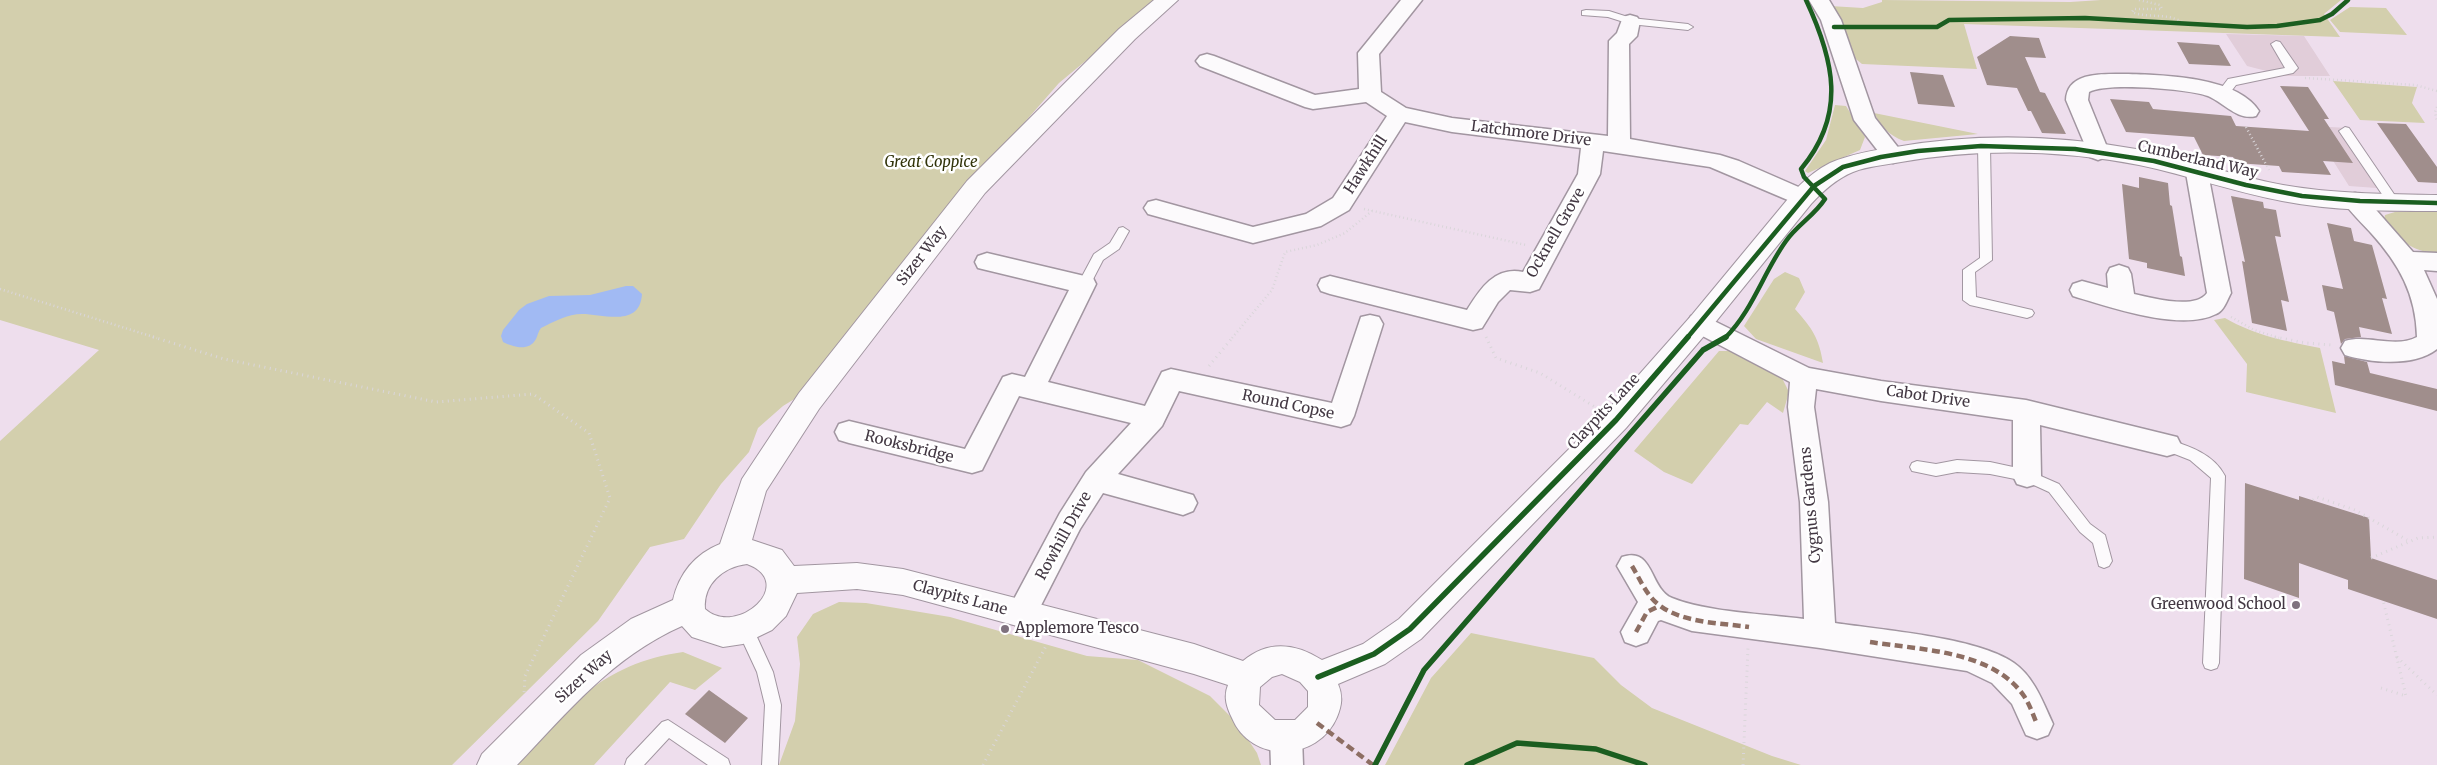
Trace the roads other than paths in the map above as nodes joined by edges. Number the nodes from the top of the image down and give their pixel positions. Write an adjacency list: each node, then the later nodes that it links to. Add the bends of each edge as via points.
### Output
1 (1167, 0): 50 (street, Sizer Way, via 1127,34 976,187 809,401 752,488)
2 (1412, 0): 9 (street, via 1368,53)
3 (1819, 0): 18 (street, via 1831,20 1865,120)
4 (1586, 12): 5 (lane, via 1609,14)
5 (1630, 21): 6 (lane); 15 (street, via 1627,36 1619,41)
6 (1688, 27)
7 (2276, 44): 10 (lane, via 2292,68 2232,82)
8 (1207, 61): 9 (street, via 1313,102)
9 (1370, 94): 12 (street, Latchmore Drive)
10 (2226, 97): 11 (street); 17 (street, via 2193,86 2110,80 2082,86 2077,92 2077,100)
11 (2248, 111)
12 (1399, 114): 14 (street, Latchmore Drive, via 1452,125); 24 (street, Hawkhill, via 1341,204 1313,220 1253,235)
13 (2345, 131): 23 (lane)
14 (1593, 142): 15 (street, Latchmore Drive); 31 (street, Ocknell Grove, via 1589,174 1530,283 1505,280 1496,286 1473,321)
15 (1619, 145): 20 (street, Latchmore Drive, via 1712,160)
16 (1984, 146): 17 (street, Cumberland Way); 18 (street, Cumberland Way); 34 (lane, via 1986,260 1969,270 1970,300)
17 (2098, 152): 19 (street, Cumberland Way)
18 (1893, 155): 20 (street, Claypits Lane, via 1862,160 1837,170 1814,184)
19 (2198, 173): 21 (street, Cumberland Way, via 2282,193); 33 (street, via 2219,293 2212,305 2188,311)
20 (1802, 198): 35 (street, Claypits Lane)
21 (2355, 201): 23 (street, Cumberland Way); 26 (street, via 2391,240)
22 (2437, 202): 23 (street, Cumberland Way)
23 (2394, 203)
24 (1156, 208)
25 (1123, 231): 30 (lane, via 1115,246 1098,257)
26 (2404, 260): 28 (street); 37 (street, via 2422,290 2430,316)
27 (987, 262): 30 (street)
28 (2437, 262)
29 (2119, 274): 33 (street)
30 (1084, 284): 41 (street)
31 (1330, 285)
32 (2082, 290): 33 (street)
33 (2122, 299)
34 (2027, 313)
35 (1700, 323): 39 (street, Cabot Drive); 62 (street, Claypits Lane, via 1616,420 1410,629 1374,654)
36 (1370, 324): 40 (street, Round Copse, via 1341,416)
37 (2433, 346): 38 (street, via 2398,351)
38 (2354, 348)
39 (1804, 377): 42 (street, Cabot Drive); 59 (street, Cygnus Gardens, via 1802,407 1814,502)
40 (1182, 381): 43 (street, Rowhill Drive)
41 (1022, 386): 43 (street); 44 (street, Rooksbridge, via 972,462)
42 (2026, 411): 45 (street, Cabot Drive); 47 (street)
43 (1153, 418): 48 (street, Rowhill Drive)
44 (849, 432)
45 (2167, 445): 60 (lane, via 2191,452 2218,476)
46 (1917, 467): 47 (lane, via 1936,470 1958,466 1990,468)
47 (2027, 476): 51 (lane, via 2054,488 2086,528 2100,540)
48 (1096, 480): 49 (street); 56 (street, Rowhill Drive, via 1070,521)
49 (1183, 503)
50 (733, 553): 53 (street, via 761,553 780,568); 55 (street, via 718,559 699,575 689,594)
51 (2104, 562)
52 (1632, 566): 54 (street)
53 (784, 580): 56 (street, Claypits Lane, via 857,576 903,582); 57 (street, via 783,591 774,608 758,623)
54 (1659, 606): 58 (street, via 1647,612); 59 (street, via 1692,618)
55 (689, 608): 57 (street, via 694,618 709,629 730,632); 65 (street, Sizer Way, via 642,629 592,665)
56 (1021, 614): 61 (street, Claypits Lane, via 1194,659)
57 (745, 629): 68 (lane, via 765,672 773,705)
58 (1636, 632)
59 (1820, 634): 63 (street, via 1970,658 2002,673 2023,694)
60 (2211, 663)
61 (1247, 677): 62 (street, via 1268,661 1282,659 1296,661); 64 (street, via 1242,688 1245,712 1251,722)
62 (1318, 677): 64 (street, via 1326,701 1323,713)
63 (2037, 724)
64 (1287, 751)
65 (494, 765)
66 (633, 765): 67 (lane, via 668,728)
67 (722, 765)
68 (770, 765)

